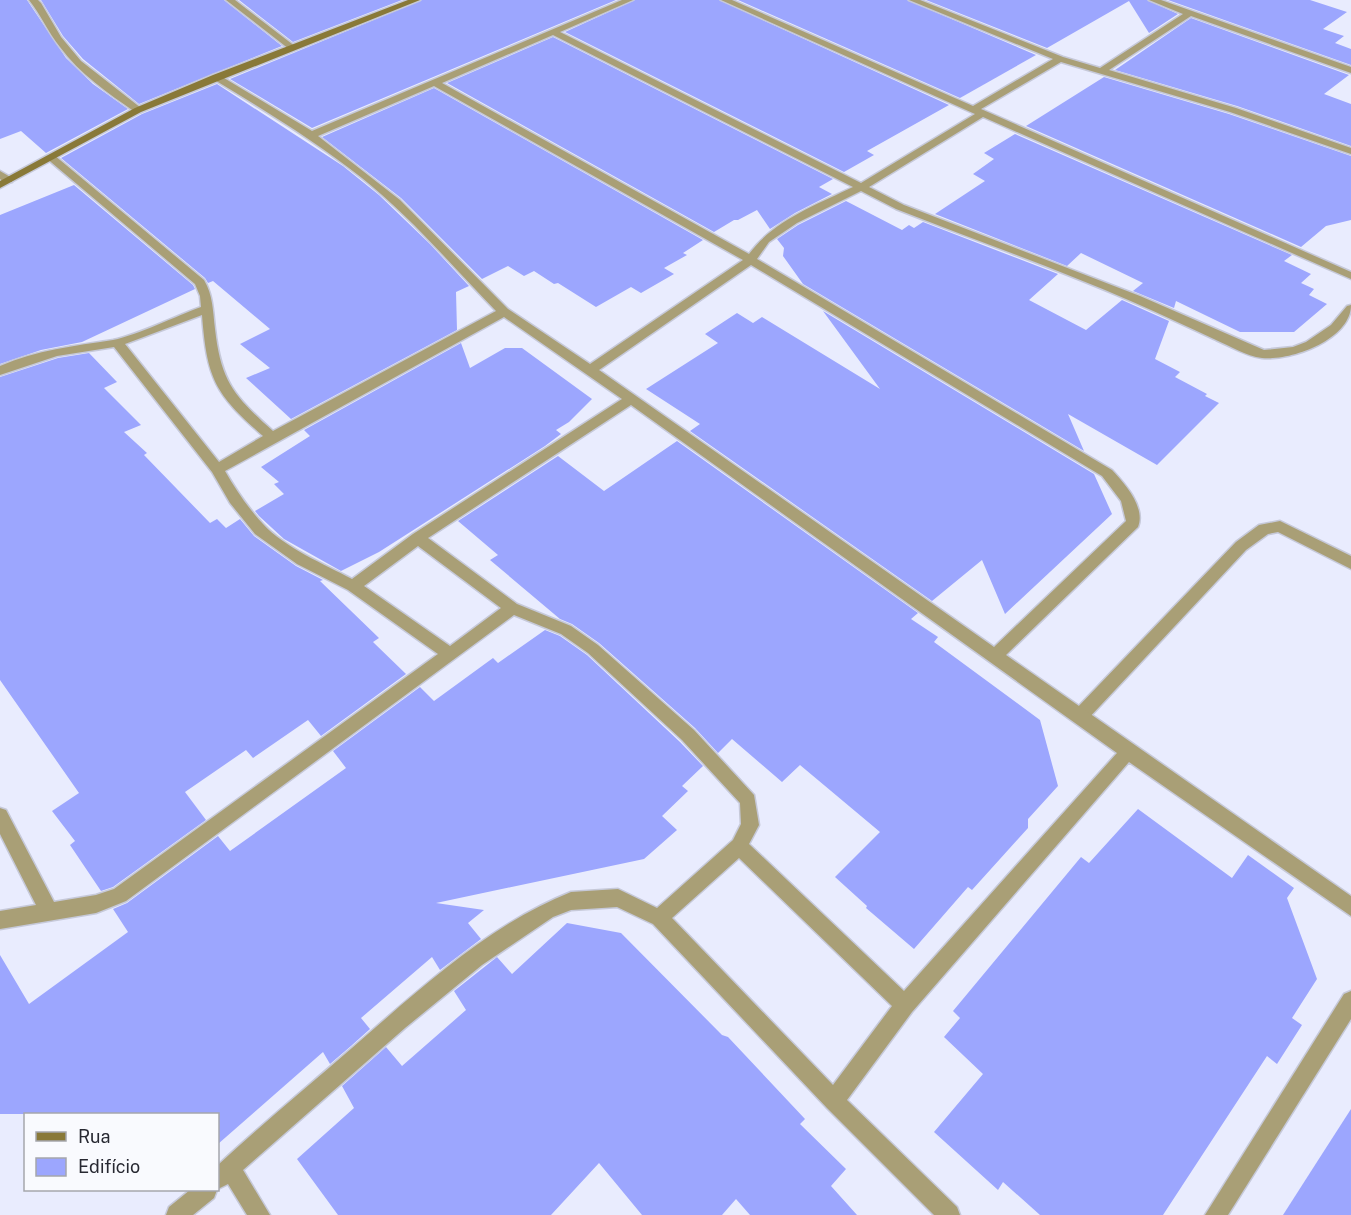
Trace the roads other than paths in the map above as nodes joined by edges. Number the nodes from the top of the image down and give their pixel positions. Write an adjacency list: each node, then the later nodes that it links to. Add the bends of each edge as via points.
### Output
1 (33, 0): 18 (street, via 42,8 60,42 87,73)
2 (230, 0): 12 (street)
3 (416, 0): 12 (street)
4 (629, 0): 11 (street)
5 (725, 0): 19 (street)
6 (913, 0): 13 (street)
7 (1153, 0): 9 (street)
8 (1183, 0): 9 (street)
9 (1171, 6): 10 (street)
10 (1190, 13): 14 (street); 15 (street)
11 (553, 32): 17 (street); 24 (street)
12 (292, 47): 16 (street)
13 (1060, 59): 15 (street); 19 (street)
14 (1351, 70)
15 (1100, 72): 21 (street, via 1233,110)
16 (216, 77): 18 (street); 20 (street)
17 (434, 82): 20 (street); 25 (street)
18 (138, 110): 22 (street)
19 (978, 111): 24 (street); 26 (street)
20 (311, 135): 29 (street, via 396,202)
21 (1351, 151)
22 (50, 157): 23 (street); 27 (street, via 200,282)
23 (3, 180)
24 (860, 188): 25 (street, via 793,221 765,240); 28 (street, via 1263,354 1280,354 1310,345 1335,328)
25 (751, 260): 31 (street); 41 (street, via 1083,457 1107,473 1124,491 1132,508 1133,523)
26 (1349, 272)
27 (207, 309): 30 (street); 34 (street, via 218,376 241,408)
28 (1351, 309)
29 (504, 312): 31 (street); 34 (street)
30 (117, 343): 32 (street, via 31,357); 35 (street)
31 (590, 370): 33 (street)
32 (0, 372)
33 (631, 399): 36 (street); 41 (street)
34 (272, 437): 35 (street)
35 (217, 470): 38 (street, via 260,530 302,560)
36 (418, 538): 38 (street); 39 (street)
37 (1351, 563): 42 (street, via 1280,526 1264,529 1241,546)
38 (352, 586): 40 (street)
39 (513, 608): 40 (street); 45 (street, via 566,630 593,649 688,735 748,800 750,825)
40 (450, 654): 47 (street, via 120,895 96,904)
41 (995, 656): 42 (street)
42 (1080, 716): 43 (street)
43 (1128, 752): 46 (street); 51 (street)
44 (0, 816): 47 (street)
45 (739, 846): 48 (street); 51 (street)
46 (1351, 907)
47 (48, 910): 49 (street)
48 (659, 918): 52 (street); 53 (street, via 618,898 570,901 547,911 475,958)
49 (0, 920)
50 (1351, 1001): 58 (street)
51 (905, 1005): 52 (street)
52 (834, 1101): 57 (street)
53 (224, 1173): 56 (street)
54 (205, 1191): 55 (street)
55 (177, 1215)
56 (259, 1215)
57 (949, 1215)
58 (1216, 1215)

